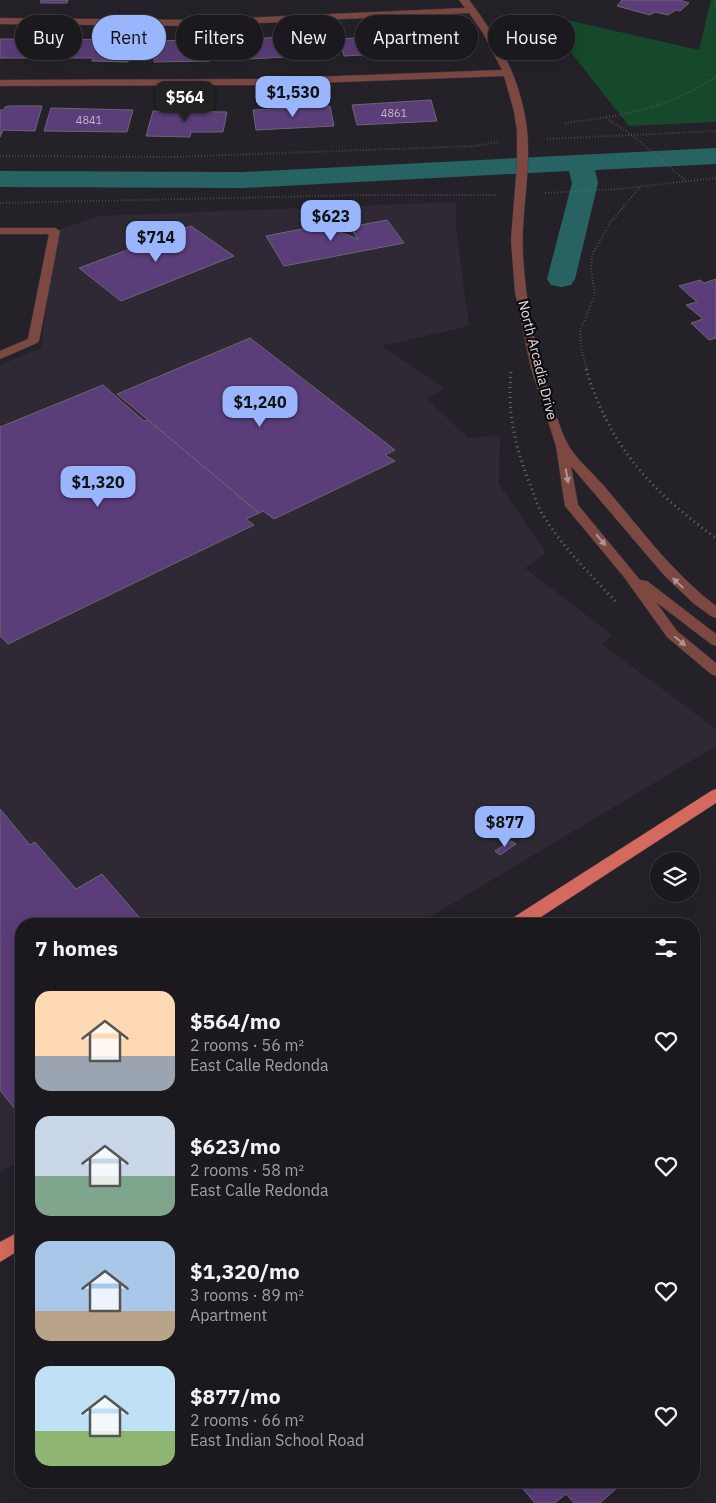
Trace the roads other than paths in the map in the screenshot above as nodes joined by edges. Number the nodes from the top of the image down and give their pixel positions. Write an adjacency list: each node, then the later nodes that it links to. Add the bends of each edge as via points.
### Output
1 (464, 0): 2 (street, North Arcadia Drive)
2 (472, 10): 3 (street, via 198,23); 4 (street, North Arcadia Drive)
3 (0, 20)
4 (508, 73): 5 (street, via 259,82); 8 (street, North Arcadia Drive, via 517,105 523,153 516,253 524,314 540,382)
5 (0, 83)
6 (0, 231): 7 (street, via 55,231 34,341)
7 (0, 355)
8 (561, 445): 9 (street, one-way to 9, via 572,506); 10 (street, North Arcadia Drive, one-way to 8, via 679,585 659,564)
9 (629, 574): 11 (street); 12 (street, one-way to 12, via 672,634)
10 (716, 613)
11 (716, 641)
12 (716, 671)
13 (716, 795): 14 (main road)
14 (525, 918)
15 (15, 1243): 16 (main road)
16 (0, 1253)

